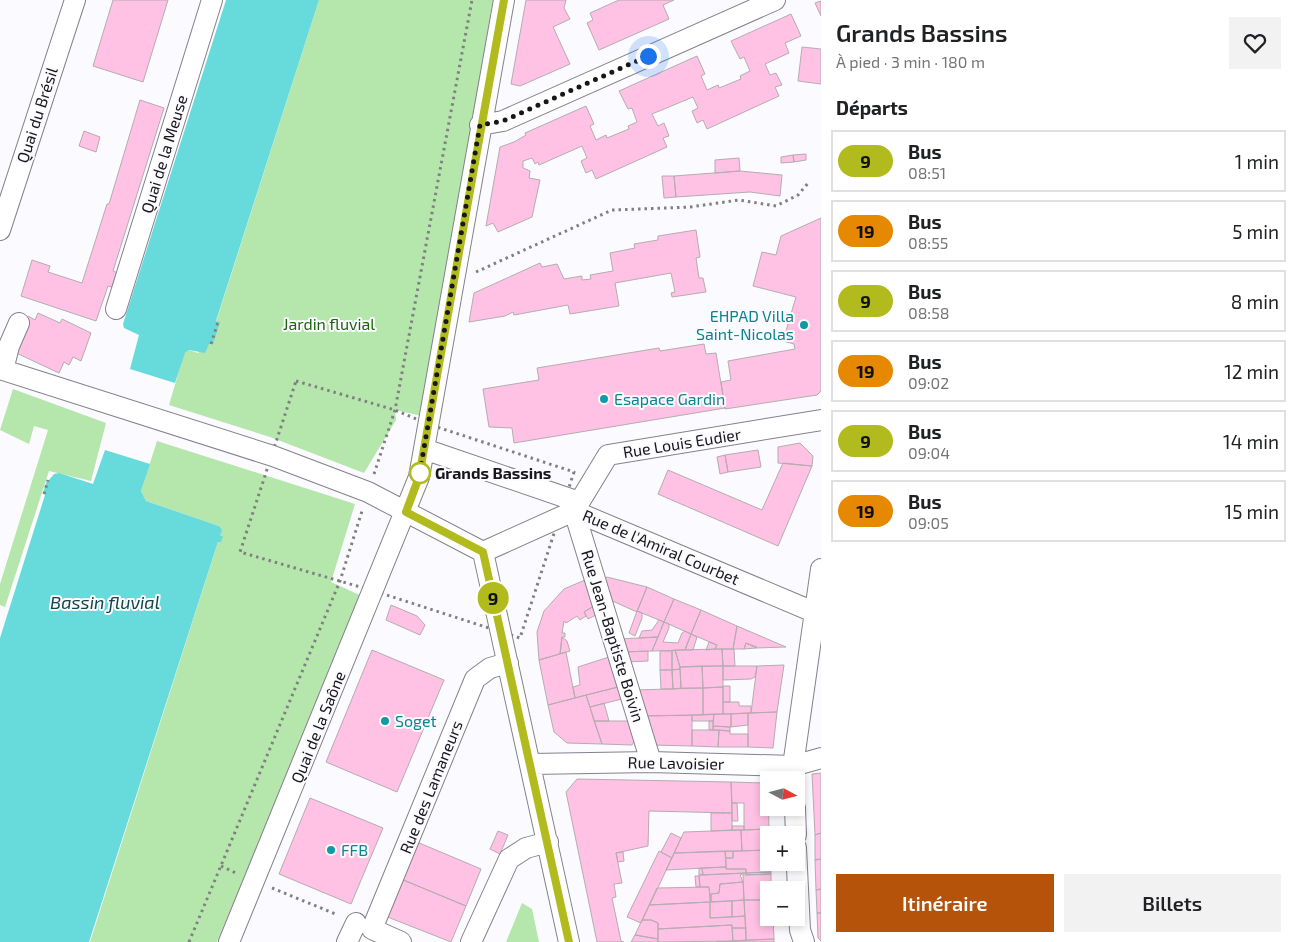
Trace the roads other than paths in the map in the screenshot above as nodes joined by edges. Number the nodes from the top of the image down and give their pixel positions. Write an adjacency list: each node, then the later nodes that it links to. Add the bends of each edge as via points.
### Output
1 (74, 0): 6 (street, Quai du Brésil)
2 (212, 0): 7 (street, Quai de la Meuse)
3 (504, 0): 5 (street, Quai de la Saône)
4 (775, 0): 5 (street, via 503,121)
5 (480, 125): 11 (street, Quai de la Saône)
6 (0, 230)
7 (116, 309)
8 (19, 322): 9 (street)
9 (2, 370): 13 (street, via 273,456 368,492)
10 (821, 420): 12 (street, Rue Louis Eudier, via 608,455)
11 (424, 449): 12 (street); 13 (street, Quai de la Saône, via 419,477)
12 (577, 506): 14 (street, Rue de l'Amiral Courbet); 16 (street, Rue de l'Amiral Courbet); 19 (street, Rue Jean-Baptiste Boivin)
13 (406, 512): 14 (street); 27 (street, Quai de la Saône)
14 (483, 552): 17 (street)
15 (821, 569): 16 (street)
16 (818, 613): 22 (street)
17 (499, 666): 20 (street); 26 (street, Rue des Lamaneurs, via 475,679)
18 (821, 758): 23 (street, Rue Lavoisier)
19 (651, 762): 20 (street, Rue Lavoisier); 21 (street, Rue Lavoisier)
20 (531, 764): 24 (street)
21 (767, 771)
22 (793, 771)
23 (797, 771)
24 (548, 842): 30 (street, via 526,848 509,859); 31 (street)
25 (797, 871): 32 (street, via 800,930)
26 (363, 926): 28 (street, Rue des Lamaneurs); 29 (street)
27 (229, 942)
28 (347, 942)
29 (402, 942)
30 (471, 942)
31 (569, 942)
32 (804, 942)

